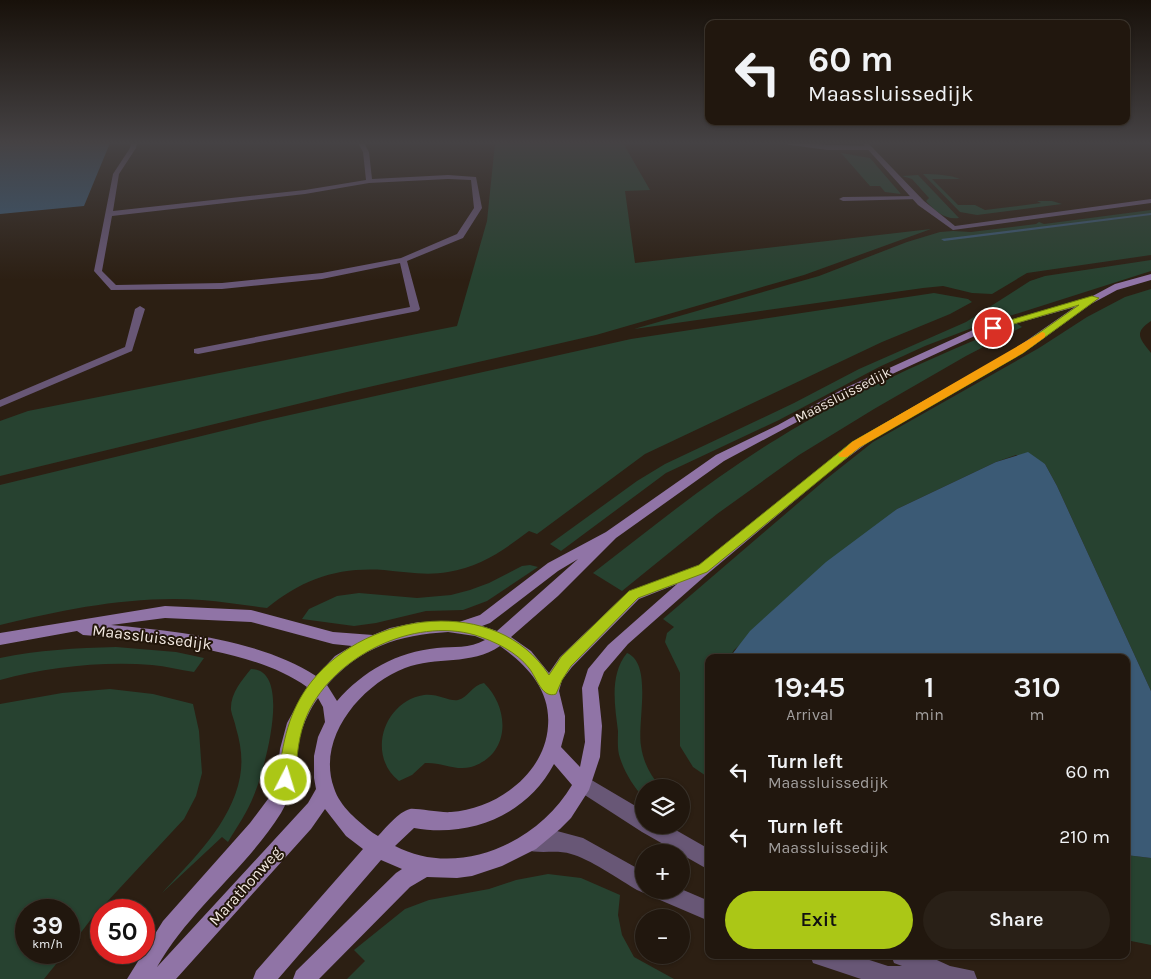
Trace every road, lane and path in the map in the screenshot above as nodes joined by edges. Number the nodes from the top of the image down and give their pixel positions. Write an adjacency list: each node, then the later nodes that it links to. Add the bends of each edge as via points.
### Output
1 (113, 189): 8 (street)
2 (324, 189): 8 (street)
3 (475, 189): 9 (street, via 478,208 460,236)
4 (908, 189): 5 (street)
5 (917, 198): 6 (street); 7 (street, via 953,228)
6 (843, 199)
7 (1151, 201)
8 (109, 214): 9 (street, via 98,270 114,288 222,286 286,280)
9 (403, 260): 13 (street, via 415,309)
10 (1151, 277): 11 (street, Maassluissedijk, via 1114,288)
11 (1095, 298): 15 (street, Maassluissedijk, via 976,332 847,391 720,458); 16 (street, Maassluissedijk, via 1020,351 856,445)
12 (140, 309): 14 (street, via 129,349)
13 (198, 352)
14 (0, 404)
15 (611, 535): 17 (street, Maassluissedijk, via 553,567 485,619); 19 (street, Maassluissedijk, via 569,578)
16 (703, 568): 23 (street, Maassluissedijk, via 634,595 566,662); 26 (street, Maassluissedijk, via 598,666 592,677 589,700 593,716 593,749)
17 (460, 627): 19 (street); 21 (street, via 426,626)
18 (68, 628): 20 (street, Maassluissedijk); 21 (street, Maassluissedijk, via 166,612 223,614 251,616 333,638); 22 (street, Maassluissedijk, via 163,635 224,646 304,675)
19 (498, 638): 23 (street, via 534,663); 24 (street, Maassluissedijk, via 475,653 426,655 394,664 365,682)
20 (0, 639)
21 (374, 641): 22 (street, Marathonweg, via 343,660)
22 (317, 686): 24 (street, via 331,704); 40 (street, Marathonweg, via 295,723 281,795 266,819 169,929)
23 (551, 690): 25 (street, via 557,717)
24 (333, 721): 27 (street, via 324,753)
25 (552, 749): 26 (street); 31 (street, via 535,779 506,804 469,819 430,822 411,818)
26 (583, 784): 28 (street); 30 (street, Maassluissedijk, via 556,821)
27 (325, 790): 31 (street, via 339,814 362,837); 41 (street, Marathonweg, via 304,822)
28 (635, 816)
29 (664, 834): 32 (street)
30 (531, 842): 33 (street, Maassluissedijk, via 491,861 469,867); 34 (street, via 557,841 576,845)
31 (379, 848): 33 (street); 42 (street)
32 (705, 858)
33 (425, 867): 43 (street, via 403,880)
34 (635, 878)
35 (680, 899): 36 (street)
36 (705, 910)
37 (834, 959): 39 (street, via 888,977)
38 (912, 959): 39 (street)
39 (958, 978)
40 (138, 979)
41 (161, 979)
42 (264, 979)
43 (304, 979)

